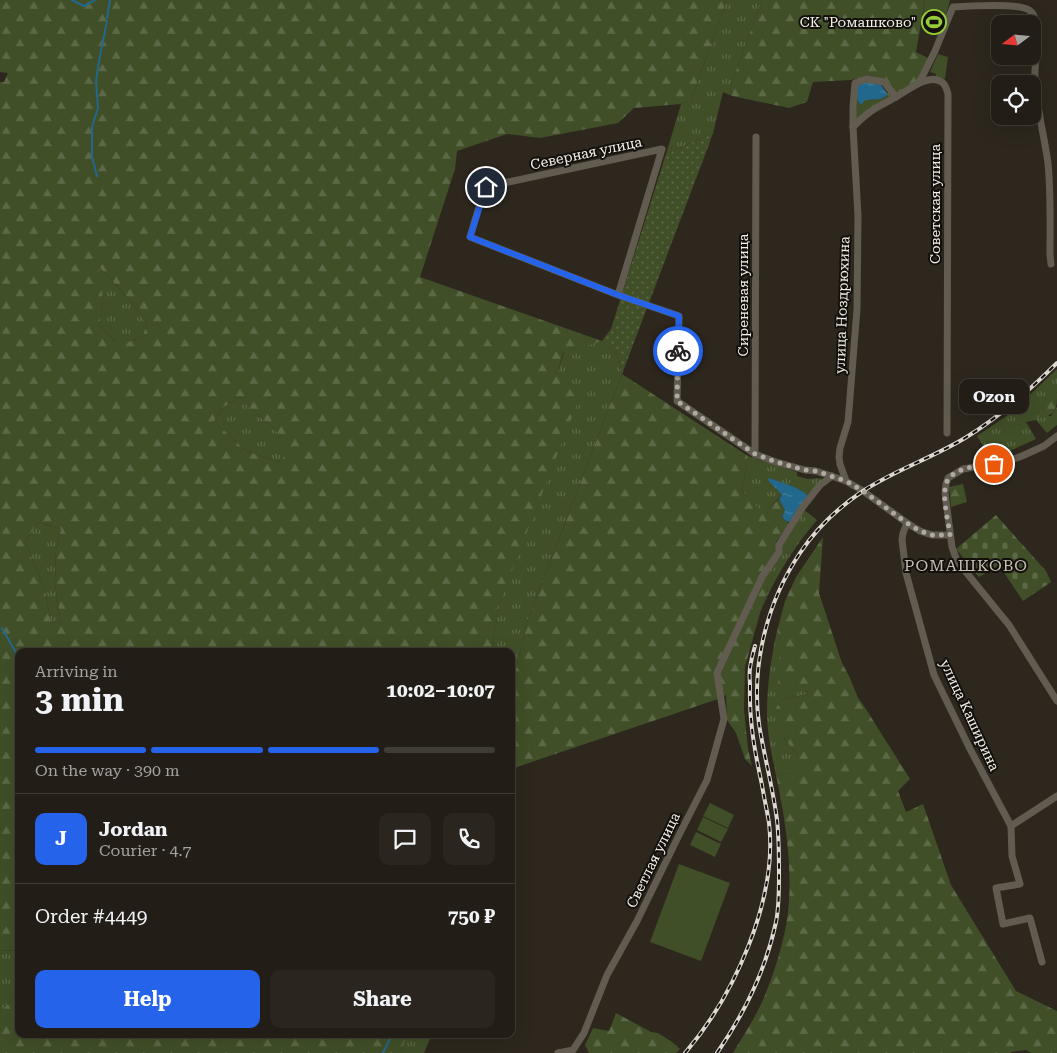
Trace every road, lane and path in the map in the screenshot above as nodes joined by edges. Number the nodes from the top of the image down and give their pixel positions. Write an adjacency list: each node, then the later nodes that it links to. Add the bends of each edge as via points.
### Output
1 (953, 3): 2 (street); 6 (street, via 1029,9 1038,25 1034,75 1048,163)
2 (919, 82): 3 (street); 8 (street, Советская улица, via 942,82 948,94)
3 (896, 98): 4 (street, via 871,111); 4 (street, улица Ноздрюхина, via 884,82 866,79 855,83)
4 (853, 127): 12 (street, улица Ноздрюхина, via 858,216 857,308 848,422 839,456)
5 (756, 137): 10 (street, Сиреневая улица)
6 (1051, 264)
7 (618, 295): 7 (street, Северная улица, via 470,237 486,187 662,149); 10 (street, via 679,316 677,401)
8 (947, 433)
9 (1057, 436): 14 (street, via 1022,456 963,469 948,478 945,493)
10 (755, 454): 11 (street)
11 (832, 476): 12 (street); 19 (street, Светлая улица, via 802,508 762,577 717,673 724,719 707,780 607,975 584,1033 573,1050)
12 (846, 481): 13 (street)
13 (907, 523): 14 (street, via 926,534); 17 (street, улица Каширина, via 902,540 906,573 934,675)
14 (950, 535): 15 (street, via 957,561 1009,626)
15 (1057, 701)
16 (1057, 796): 17 (street)
17 (1011, 826): 18 (street, via 1012,856 1020,884 996,888 1003,924 1030,918)
18 (1042, 962)
19 (558, 1053)

